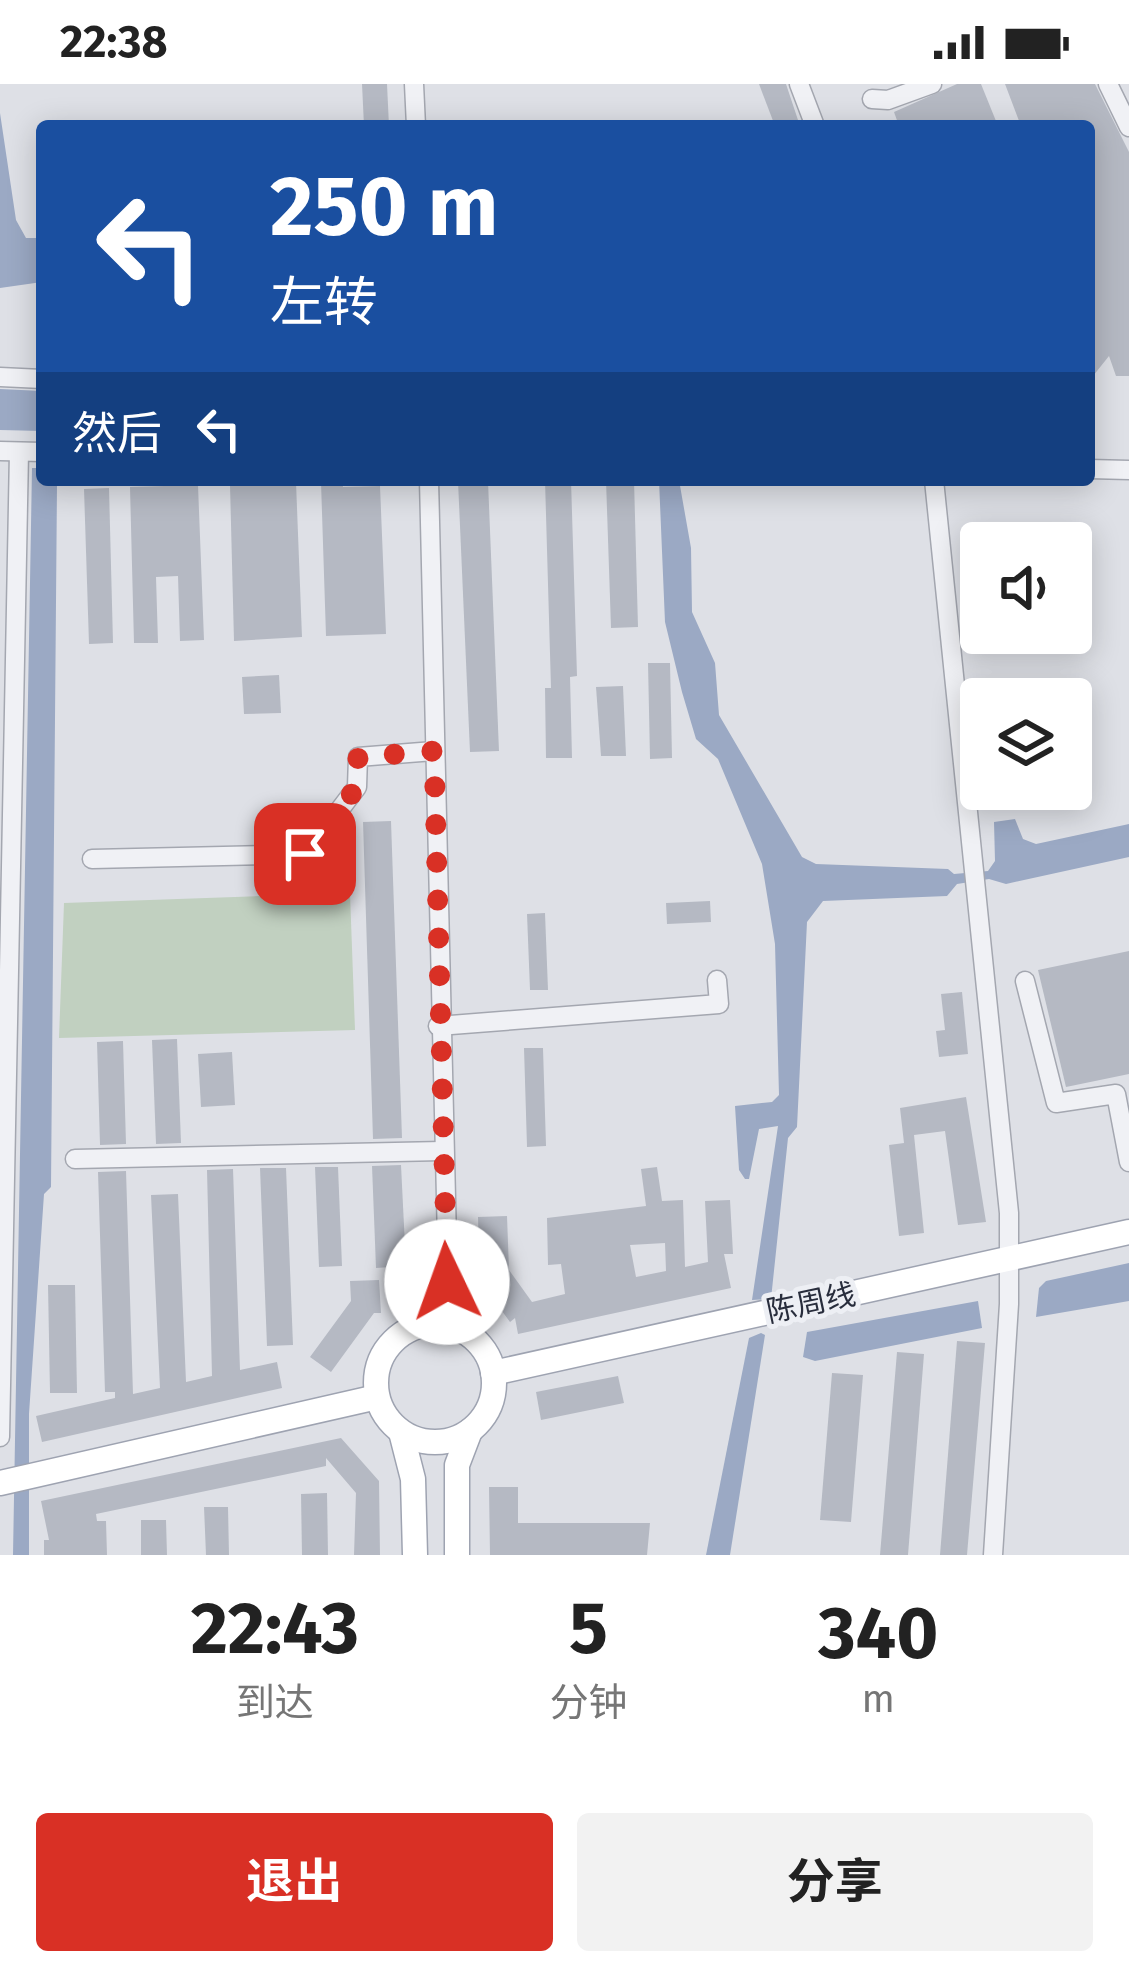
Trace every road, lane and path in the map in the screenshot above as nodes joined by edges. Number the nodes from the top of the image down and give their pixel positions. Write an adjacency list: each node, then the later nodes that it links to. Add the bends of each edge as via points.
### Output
1 (414, 84): 6 (street)
2 (800, 84): 7 (street)
3 (932, 84): 5 (street)
4 (1108, 84): 8 (street)
5 (872, 99)
6 (416, 120)
7 (813, 120)
8 (1129, 127)
9 (0, 377): 10 (street)
10 (36, 379)
11 (9, 451): 16 (street)
12 (1095, 469): 13 (street)
13 (1129, 470)
14 (429, 486): 17 (street)
15 (935, 486): 28 (street)
16 (8, 560): 18 (street)
17 (434, 751): 19 (street, via 358,757 357,787 305,854); 22 (street)
18 (6, 848): 26 (street)
19 (92, 859)
20 (717, 980): 22 (street, via 718,1004)
21 (1025, 980): 25 (street, via 1056,1103 1116,1094)
22 (438, 1026): 23 (street)
23 (442, 1151): 24 (street); 29 (street)
24 (75, 1159)
25 (1129, 1162)
26 (2, 1192): 30 (street)
27 (1129, 1232): 28 (main road, 陈周线)
28 (1009, 1259): 31 (main road, 陈周线); 39 (street)
29 (449, 1325): 31 (main road, via 485,1352); 32 (main road, via 410,1329 393,1341 381,1358)
30 (1, 1352): 35 (street)
31 (493, 1372): 33 (main road, via 485,1415)
32 (377, 1397): 34 (main road); 36 (main road)
33 (470, 1431): 34 (main road, via 435,1441); 38 (main road, via 457,1466)
34 (400, 1432): 37 (main road, via 413,1479)
35 (0, 1436)
36 (0, 1483)
37 (415, 1555)
38 (457, 1555)
39 (993, 1555)

